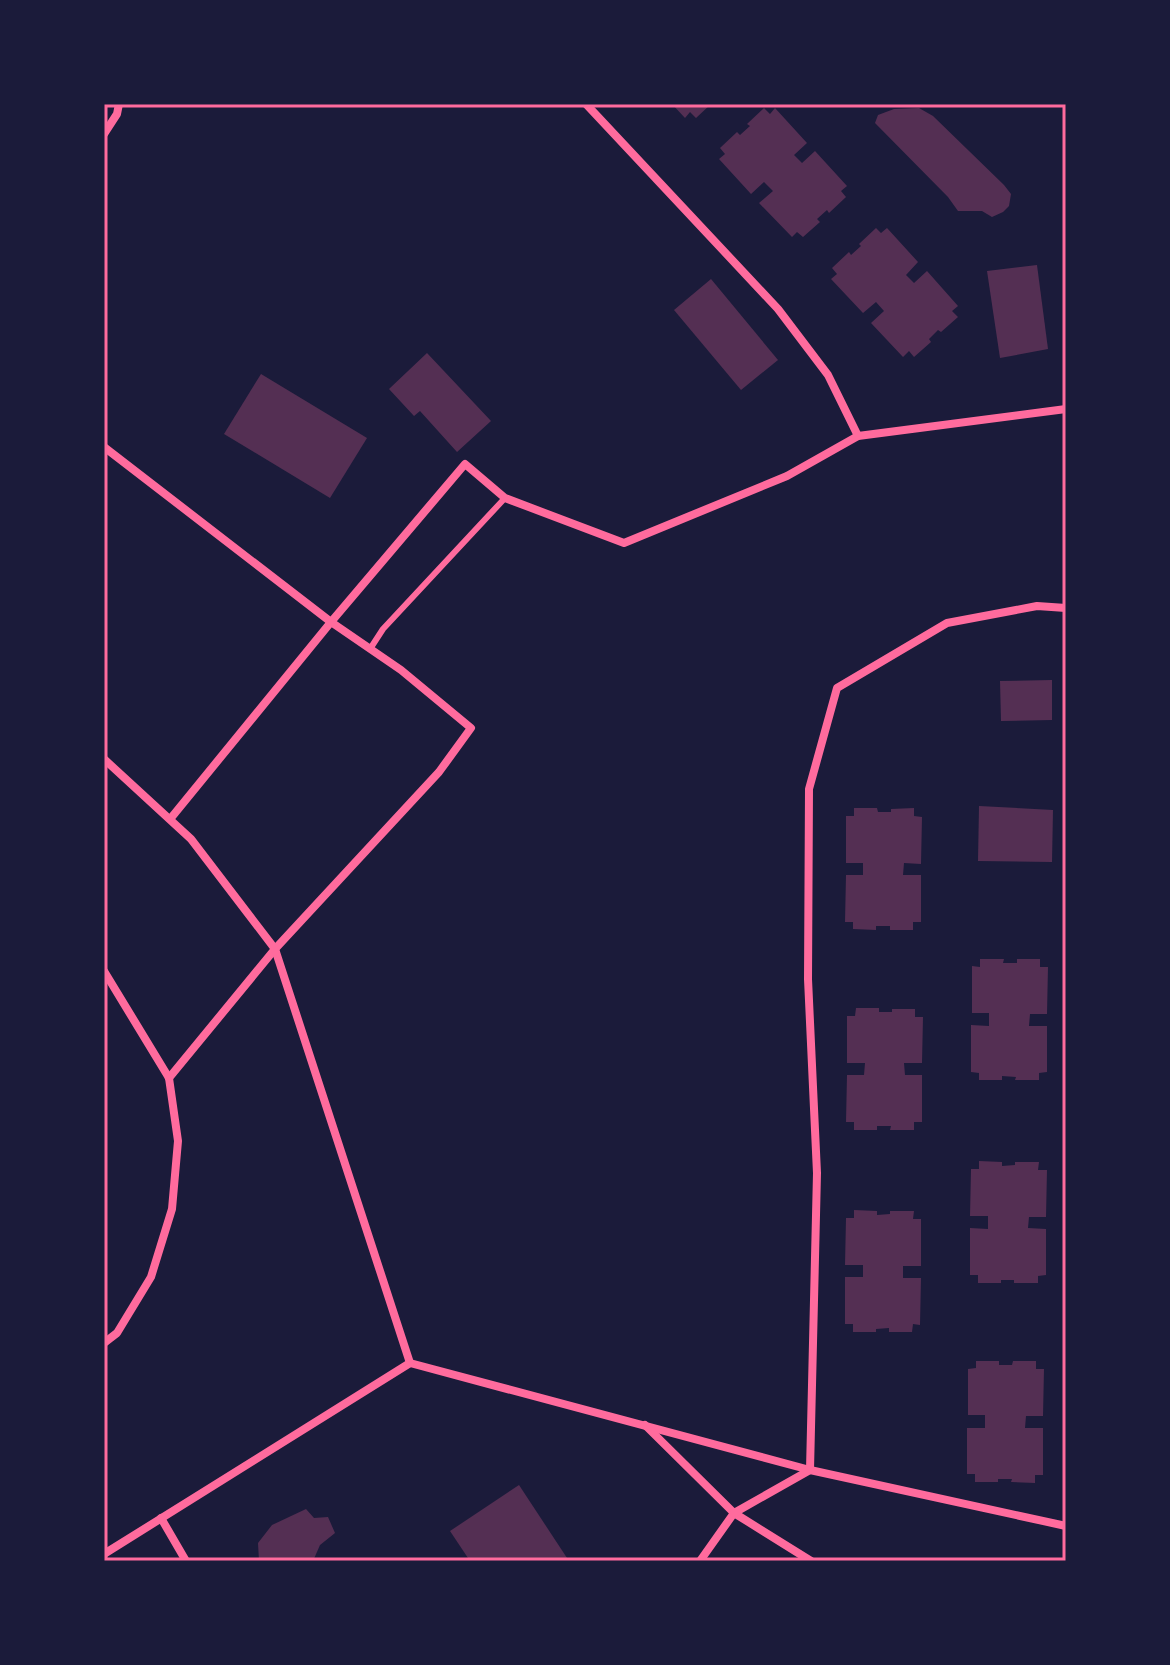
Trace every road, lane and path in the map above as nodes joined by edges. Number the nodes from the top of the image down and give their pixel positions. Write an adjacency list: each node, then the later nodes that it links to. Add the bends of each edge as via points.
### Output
1 (119, 104): 3 (street)
2 (586, 104): 5 (street, via 778,309 828,375)
3 (104, 134)
4 (1066, 409): 5 (street)
5 (858, 436): 7 (street, via 787,476 624,543)
6 (104, 447): 9 (street)
7 (505, 498): 9 (street, via 465,464); 10 (lane)
8 (1066, 608): 19 (street, via 1037,606 947,623 837,688 809,789 808,979 817,1173)
9 (331, 622): 10 (street); 12 (street)
10 (370, 649): 13 (street, via 471,728 439,772)
11 (104, 759): 12 (street)
12 (171, 818): 13 (street)
13 (275, 949): 15 (street); 17 (street)
14 (104, 971): 15 (street)
15 (169, 1078): 16 (street, via 178,1141 172,1209 151,1277 117,1333)
16 (104, 1343)
17 (410, 1363): 18 (street); 21 (street)
18 (644, 1424): 19 (street); 20 (street)
19 (810, 1470): 20 (street); 22 (street)
20 (734, 1513): 25 (street); 26 (street)
21 (161, 1518): 23 (street); 24 (street)
22 (1066, 1526)
23 (104, 1554)
24 (186, 1561)
25 (700, 1561)
26 (811, 1561)

